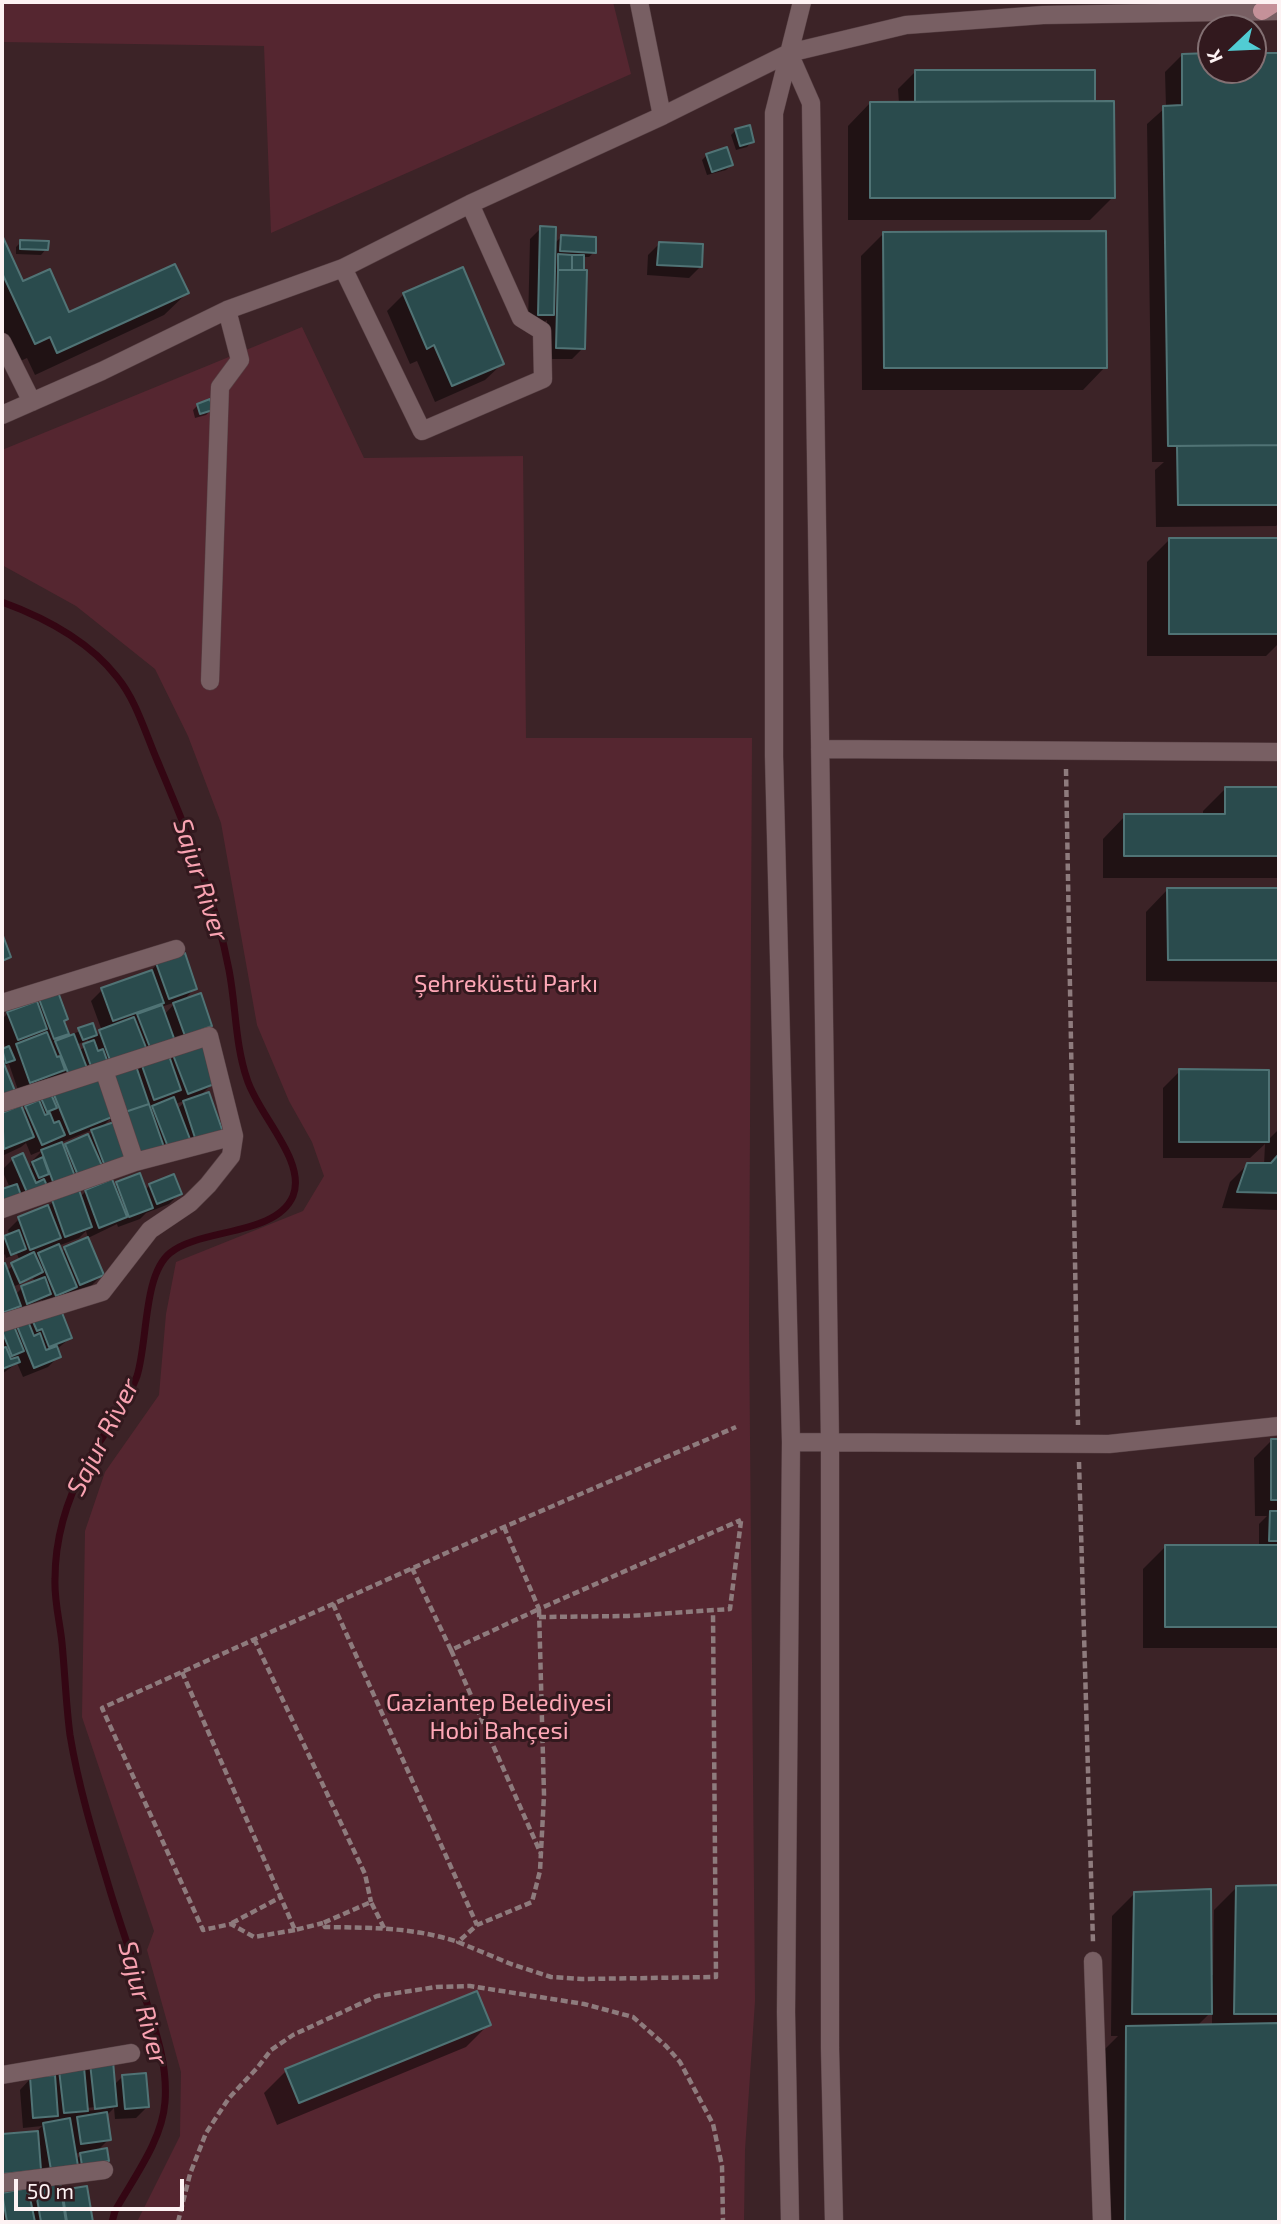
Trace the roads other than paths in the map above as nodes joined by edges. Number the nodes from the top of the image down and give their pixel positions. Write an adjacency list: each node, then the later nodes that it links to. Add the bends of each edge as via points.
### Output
1 (639, 2): 5 (street)
2 (802, 2): 4 (street)
3 (1272, 8): 4 (street, via 1043,15 906,25)
4 (789, 53): 5 (street); 13 (street, via 811,103); 24 (street, via 774,113 774,756)
5 (662, 116): 6 (street)
6 (470, 204): 7 (street); 7 (street, via 521,318 542,331 543,379 422,431)
7 (343, 268): 8 (street)
8 (227, 310): 10 (street); 12 (street, via 240,360 220,387)
9 (2, 342): 10 (street)
10 (32, 402): 11 (street)
11 (2, 415)
12 (210, 681)
13 (820, 748): 14 (street); 25 (street)
14 (1279, 752)
15 (176, 949): 16 (street)
16 (2, 1003)
17 (104, 1070): 18 (street); 19 (street, via 209,1036); 20 (street)
18 (2, 1103)
19 (234, 1136): 20 (street); 22 (street, via 231,1156 208,1185 150,1230 102,1292)
20 (135, 1162): 21 (street)
21 (2, 1209)
22 (2, 1323)
23 (1279, 1426): 25 (street, via 1109,1444)
24 (792, 1442): 25 (street); 31 (street, via 786,1999)
25 (830, 1442): 32 (street)
26 (1093, 1961): 33 (street)
27 (131, 2053): 28 (street)
28 (2, 2075)
29 (104, 2170): 30 (street)
30 (2, 2183)
31 (790, 2222)
32 (834, 2222)
33 (1102, 2222)

